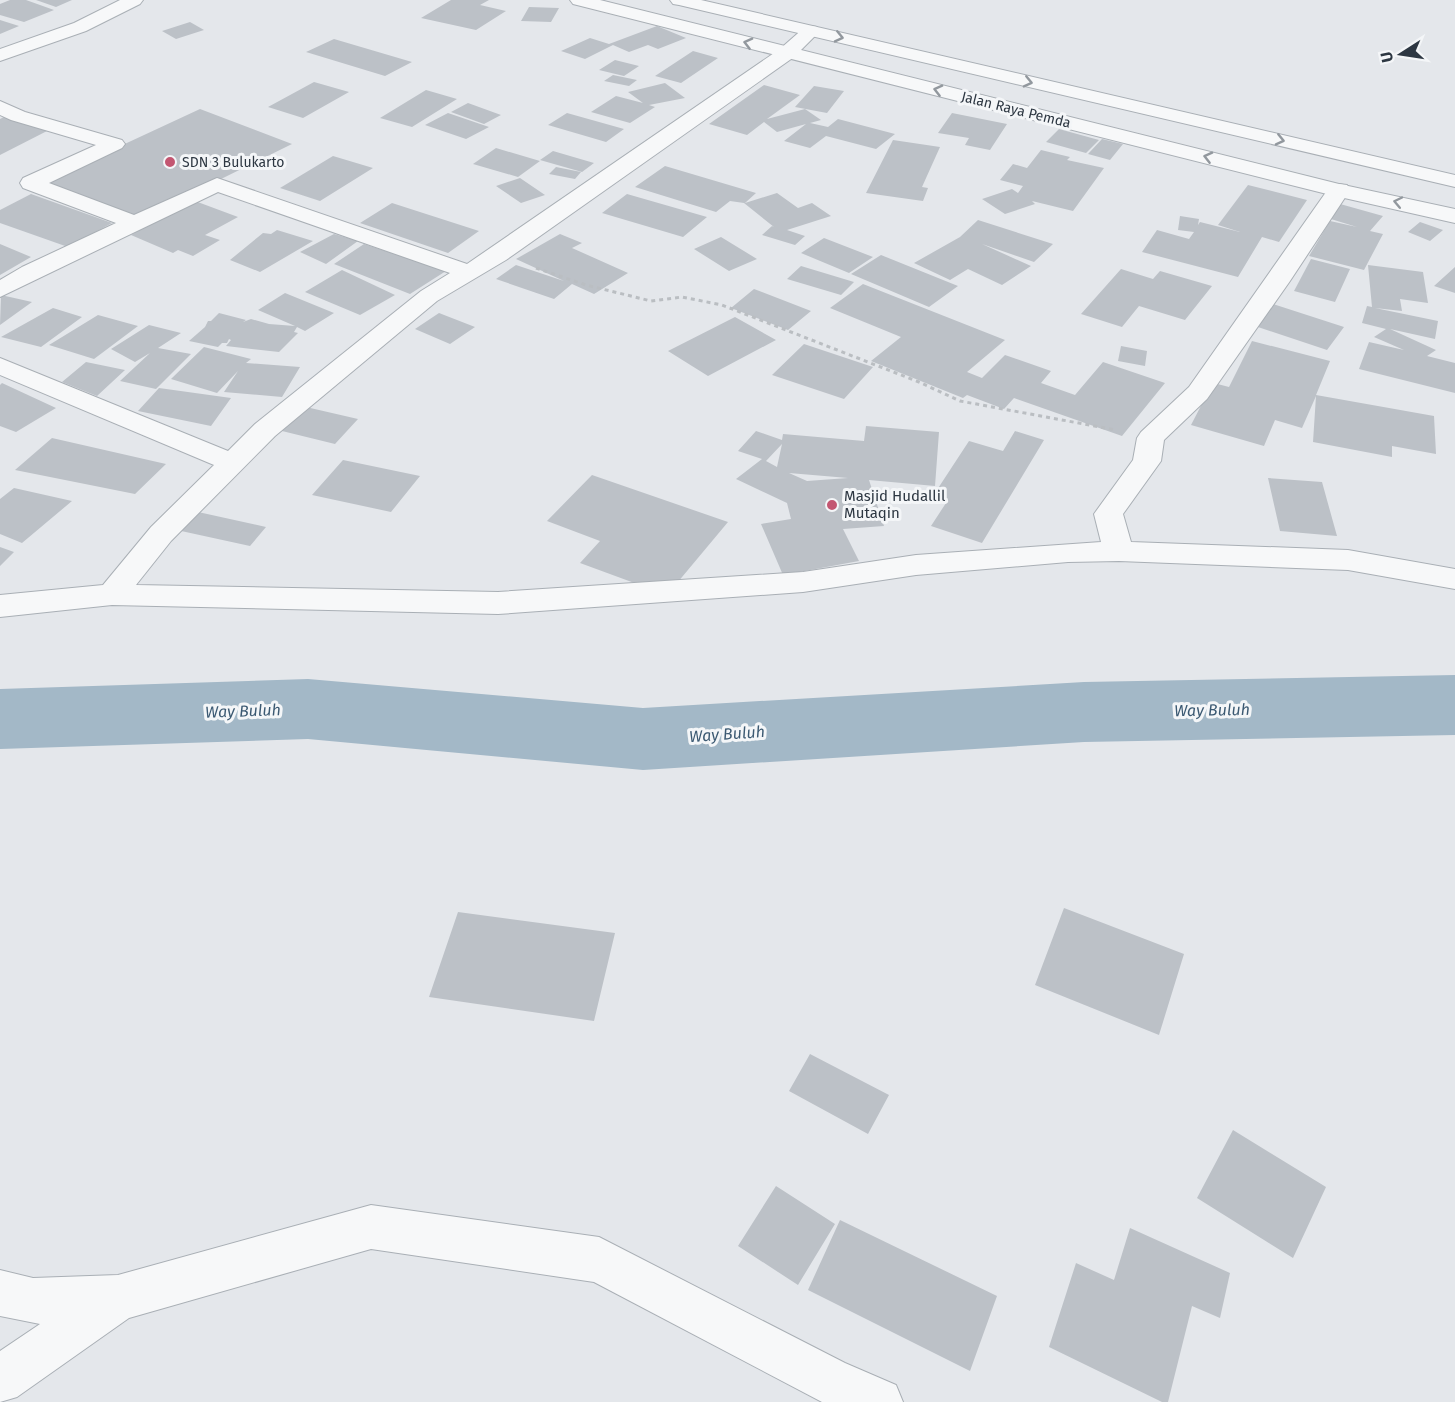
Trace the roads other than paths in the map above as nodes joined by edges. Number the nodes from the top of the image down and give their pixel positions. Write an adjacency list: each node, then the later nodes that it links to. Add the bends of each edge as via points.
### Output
1 (134, 0): 6 (street, via 80,27)
2 (579, 0): 5 (street, Jalan Raya Pemda, one-way to 2)
3 (679, 0): 4 (street, Jalan Raya Pemda)
4 (811, 31): 5 (street); 8 (street, Jalan Raya Pemda, one-way to 8)
5 (787, 53): 9 (street, Jalan Raya Pemda, one-way to 5); 13 (street)
6 (0, 55)
7 (0, 107): 12 (street, via 18,116 115,144 31,183)
8 (1448, 179): 10 (street)
9 (1339, 190): 10 (street, Jalan Raya Pemda, one-way to 9); 17 (street, via 1198,393 1151,438 1147,462 1108,514)
10 (1426, 208): 11 (street, Jalan Raya Pemda)
11 (1455, 216)
12 (136, 223): 13 (street, via 217,184); 14 (street)
13 (469, 272): 16 (street, via 429,296 265,430)
14 (0, 290)
15 (0, 366): 16 (street)
16 (233, 463): 19 (street, via 161,534)
17 (1119, 551): 18 (street, via 1348,560); 19 (street, via 916,565 803,582 498,603)
18 (1455, 579)
19 (112, 595): 20 (street)
20 (0, 606)
21 (0, 1293): 22 (street, via 33,1301)
22 (118, 1298): 23 (street); 24 (street, via 371,1227 599,1260 828,1380)
23 (0, 1380)
24 (879, 1402)

